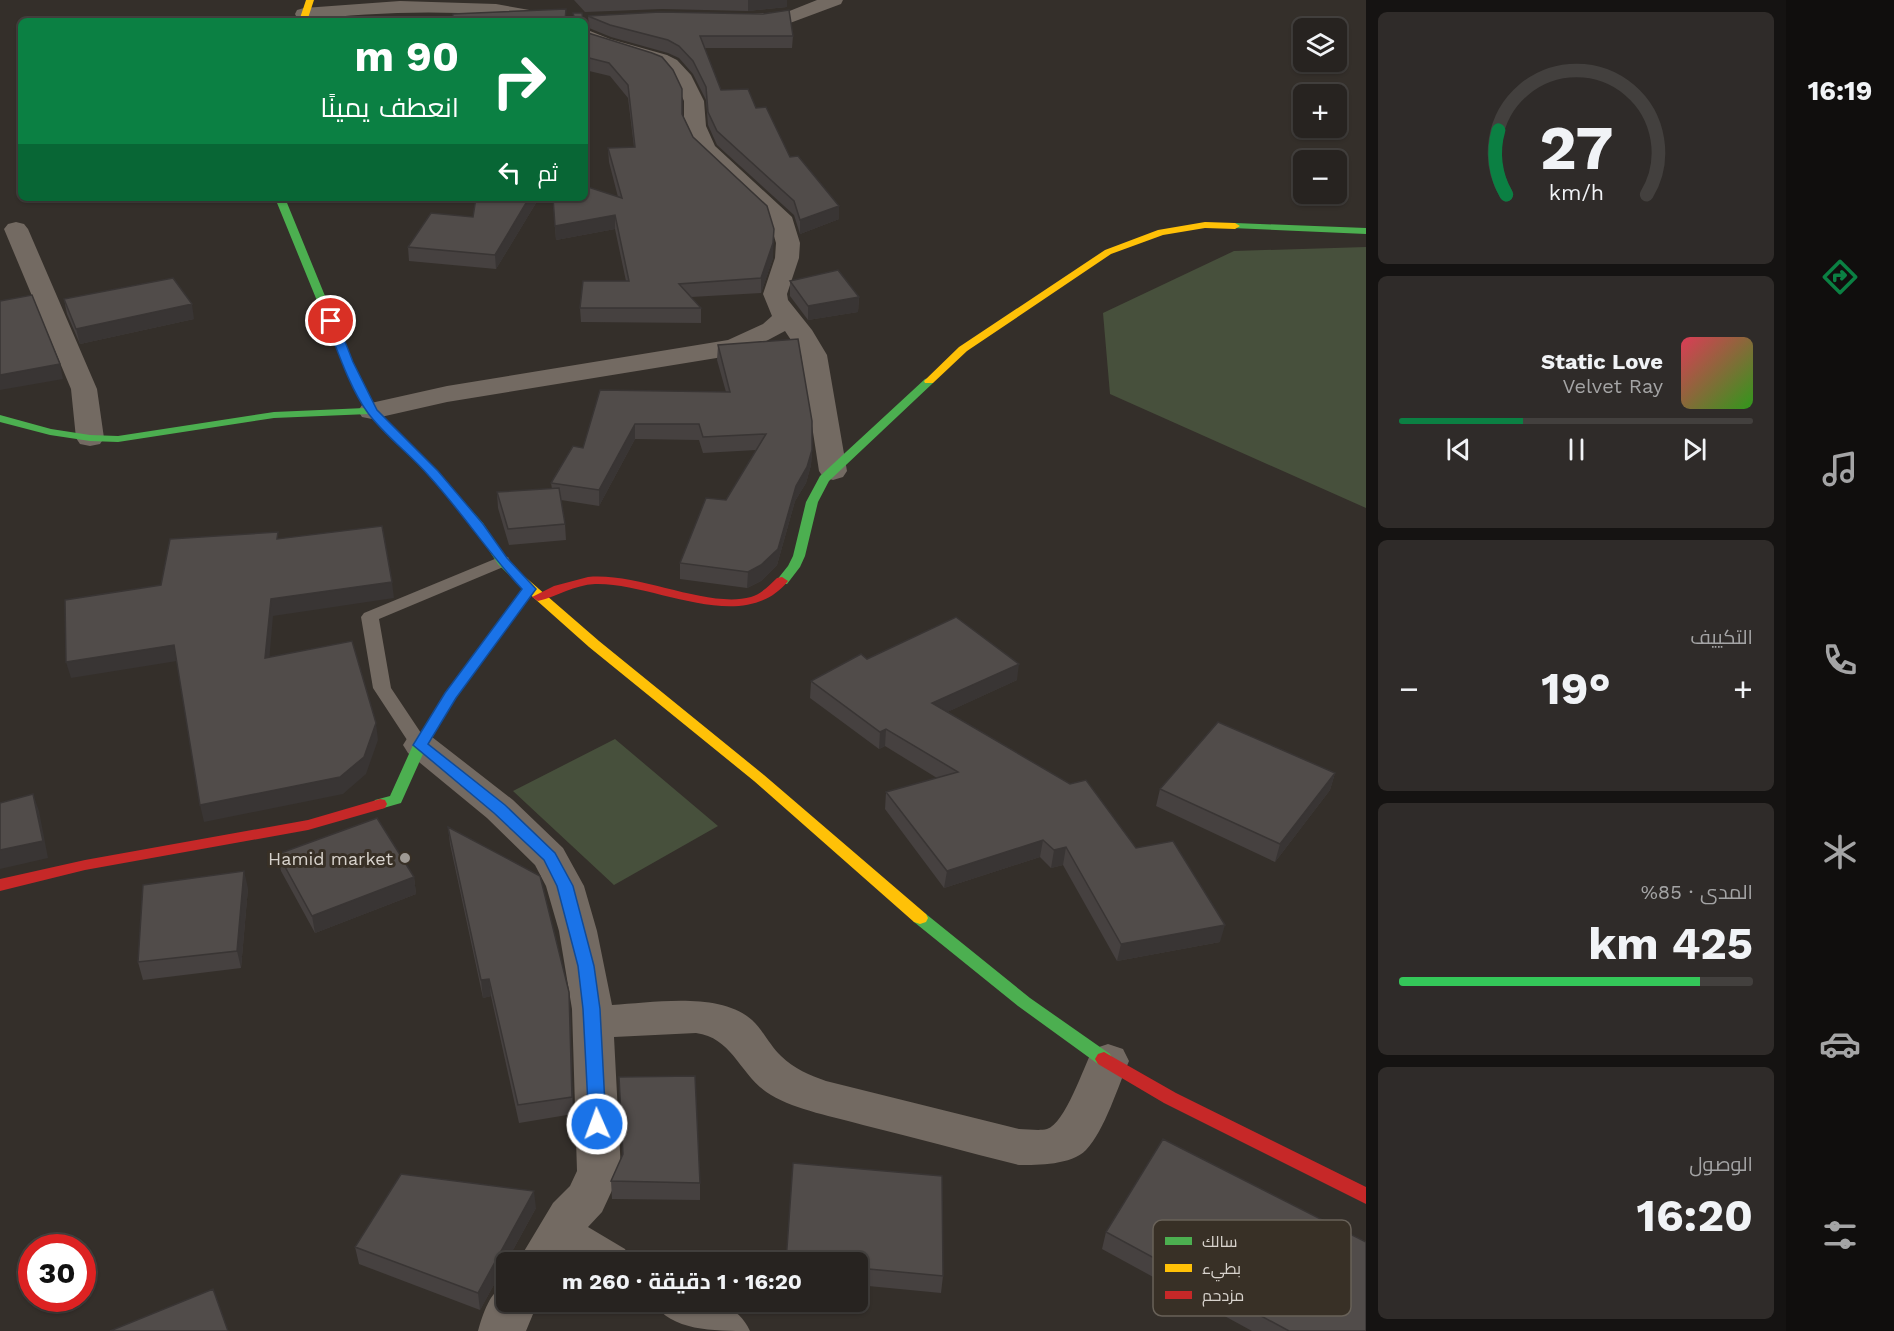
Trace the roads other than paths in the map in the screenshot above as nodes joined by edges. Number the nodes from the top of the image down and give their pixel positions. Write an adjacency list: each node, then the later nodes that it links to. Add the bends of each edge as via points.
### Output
1 (834, 0): 5 (street, via 790,17)
2 (502, 4): 3 (street); 4 (street)
3 (304, 8)
4 (548, 18)
5 (727, 19)
6 (588, 30): 10 (street, via 603,43 670,64 684,79 694,101 695,126 706,148 780,217 788,243 775,294)
7 (281, 201): 11 (street, via 347,362)
8 (16, 229): 13 (street, via 84,389)
9 (1366, 231): 14 (street, via 1204,225 1161,232 1108,252 963,349)
10 (786, 317): 11 (street, via 772,329 735,347 447,394); 14 (street, via 814,355)
11 (372, 411): 13 (street, via 274,414 118,440); 15 (street, via 433,473)
12 (0, 418): 13 (street)
13 (90, 438)
14 (833, 471): 16 (street, via 814,493 799,552 789,574 759,598 745,602 712,600 637,584 595,580)
15 (502, 561): 16 (street); 17 (lane, via 370,617 382,688)
16 (533, 593): 17 (street, via 450,696); 20 (street, via 789,804 991,979)
17 (420, 745): 18 (street, via 396,799 308,825 85,865); 19 (street, via 500,809 550,857 565,886 578,931)
18 (0, 885)
19 (593, 1022): 20 (street, via 696,1017 718,1020 737,1031 767,1069 787,1084 823,1097 1019,1147 1050,1147 1070,1138); 22 (street, via 599,1171 586,1198)
20 (1108, 1061): 21 (street)
21 (1366, 1196)
22 (550, 1249)
23 (509, 1312): 25 (street)
24 (693, 1312): 26 (street)
25 (502, 1331)
26 (726, 1331)

